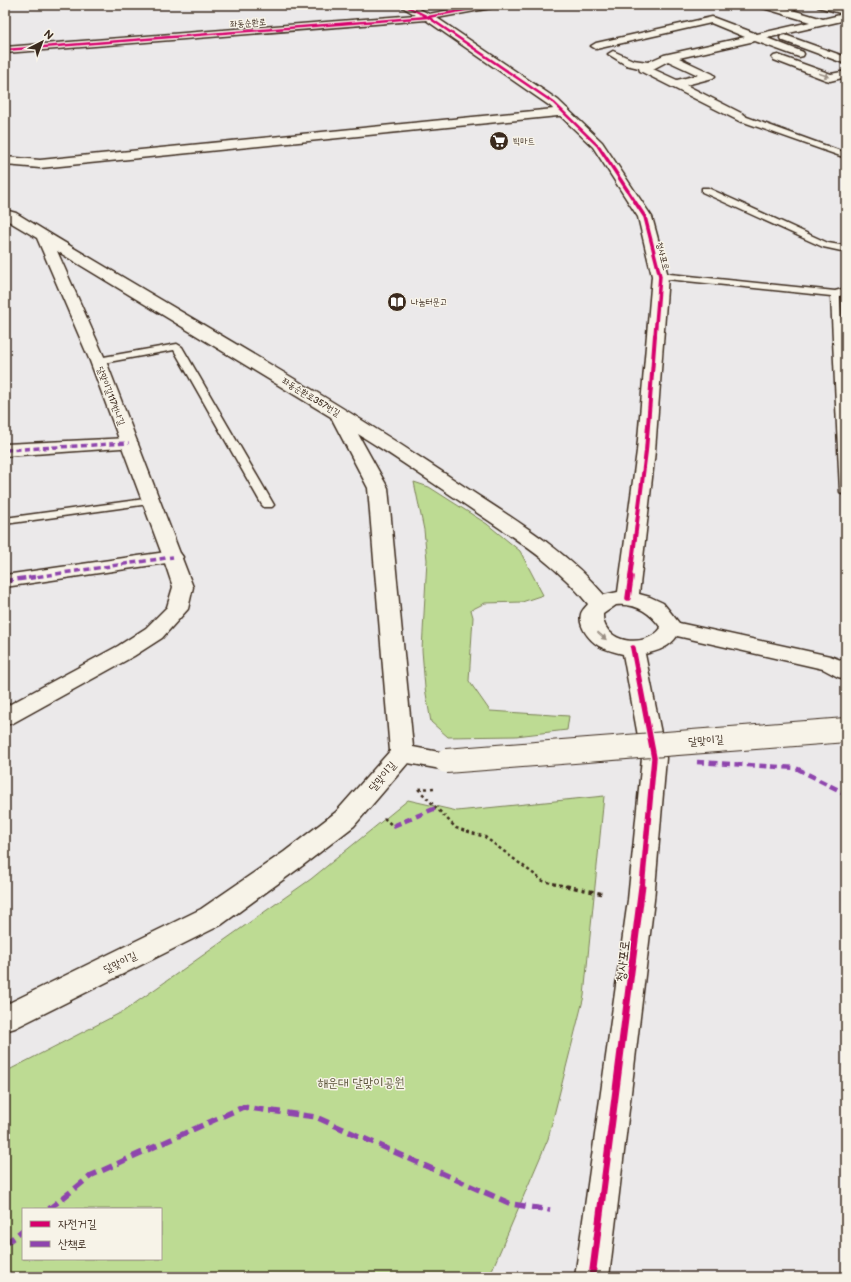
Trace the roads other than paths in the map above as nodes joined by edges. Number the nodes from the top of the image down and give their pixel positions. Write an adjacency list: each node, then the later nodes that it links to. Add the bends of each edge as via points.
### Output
1 (404, 5): 6 (street, 청사포로)
2 (491, 5): 6 (street, 좌동순환로)
3 (764, 5): 8 (street)
4 (822, 5): 5 (street)
5 (846, 12)
6 (428, 17): 17 (street, 좌동순환로); 29 (street, 청사포로)
7 (846, 17): 8 (street)
8 (822, 22): 11 (street)
9 (731, 28): 10 (street); 12 (street); 13 (street, via 712,20)
10 (716, 31)
11 (773, 33): 12 (street); 23 (street)
12 (754, 37): 14 (street); 21 (street)
13 (612, 42): 15 (street); 16 (street)
14 (736, 42): 18 (street); 24 (street)
15 (596, 46)
16 (629, 48)
17 (5, 50)
18 (757, 50)
19 (641, 53): 24 (street)
20 (613, 54): 24 (street, via 630,63)
21 (798, 54)
22 (771, 55): 26 (street)
23 (835, 57): 25 (street); 26 (street)
24 (659, 61): 28 (street, via 644,69); 28 (street, via 709,76)
25 (846, 61)
26 (800, 66): 27 (street, one-way to 27, via 830,78)
27 (846, 74)
28 (676, 84): 30 (street)
29 (564, 112): 32 (street, via 40,164); 37 (street, 청사포로, via 598,145 645,217)
30 (741, 118): 31 (lane)
31 (846, 156)
32 (5, 161)
33 (705, 190): 36 (lane, via 826,245)
34 (5, 214): 35 (street, 좌동순환로357번길)
35 (43, 236): 41 (street, 달맞이길117번나길); 42 (street, 좌동순환로357번길)
36 (846, 249)
37 (660, 276): 39 (lane); 51 (street, 청사포로, via 646,451)
38 (846, 291): 39 (lane)
39 (835, 294): 40 (lane)
40 (842, 360): 45 (lane)
41 (98, 361): 43 (street, 달맞이길117번나길); 47 (lane, via 177,347)
42 (337, 412): 52 (street, 좌동순환로357번길, via 411,459 557,559 587,586); 58 (street, via 378,488)
43 (129, 443): 44 (street); 46 (street, 달맞이길117번나길)
44 (5, 450)
45 (846, 492)
46 (152, 501): 48 (lane); 49 (street, 달맞이길117번나길)
47 (268, 505)
48 (5, 521)
49 (173, 557): 50 (street); 56 (street, 달맞이길117번나길, via 183,587 177,609 154,633)
50 (5, 582)
51 (628, 598): 52 (street, via 615,598); 53 (street, via 656,608)
52 (600, 604): 54 (street, one-way to 54, via 592,613 592,626 602,638 618,646)
53 (672, 628): 54 (street, via 664,638 650,646); 55 (street, via 830,663)
54 (633, 648): 60 (street, 청사포로, via 654,758 640,900)
55 (846, 672)
56 (5, 717)
57 (846, 730): 58 (street, 달맞이길, bridge, via 446,761)
58 (402, 753): 59 (street, 달맞이길, via 345,819 211,917)
59 (5, 1019)
60 (592, 1277)

